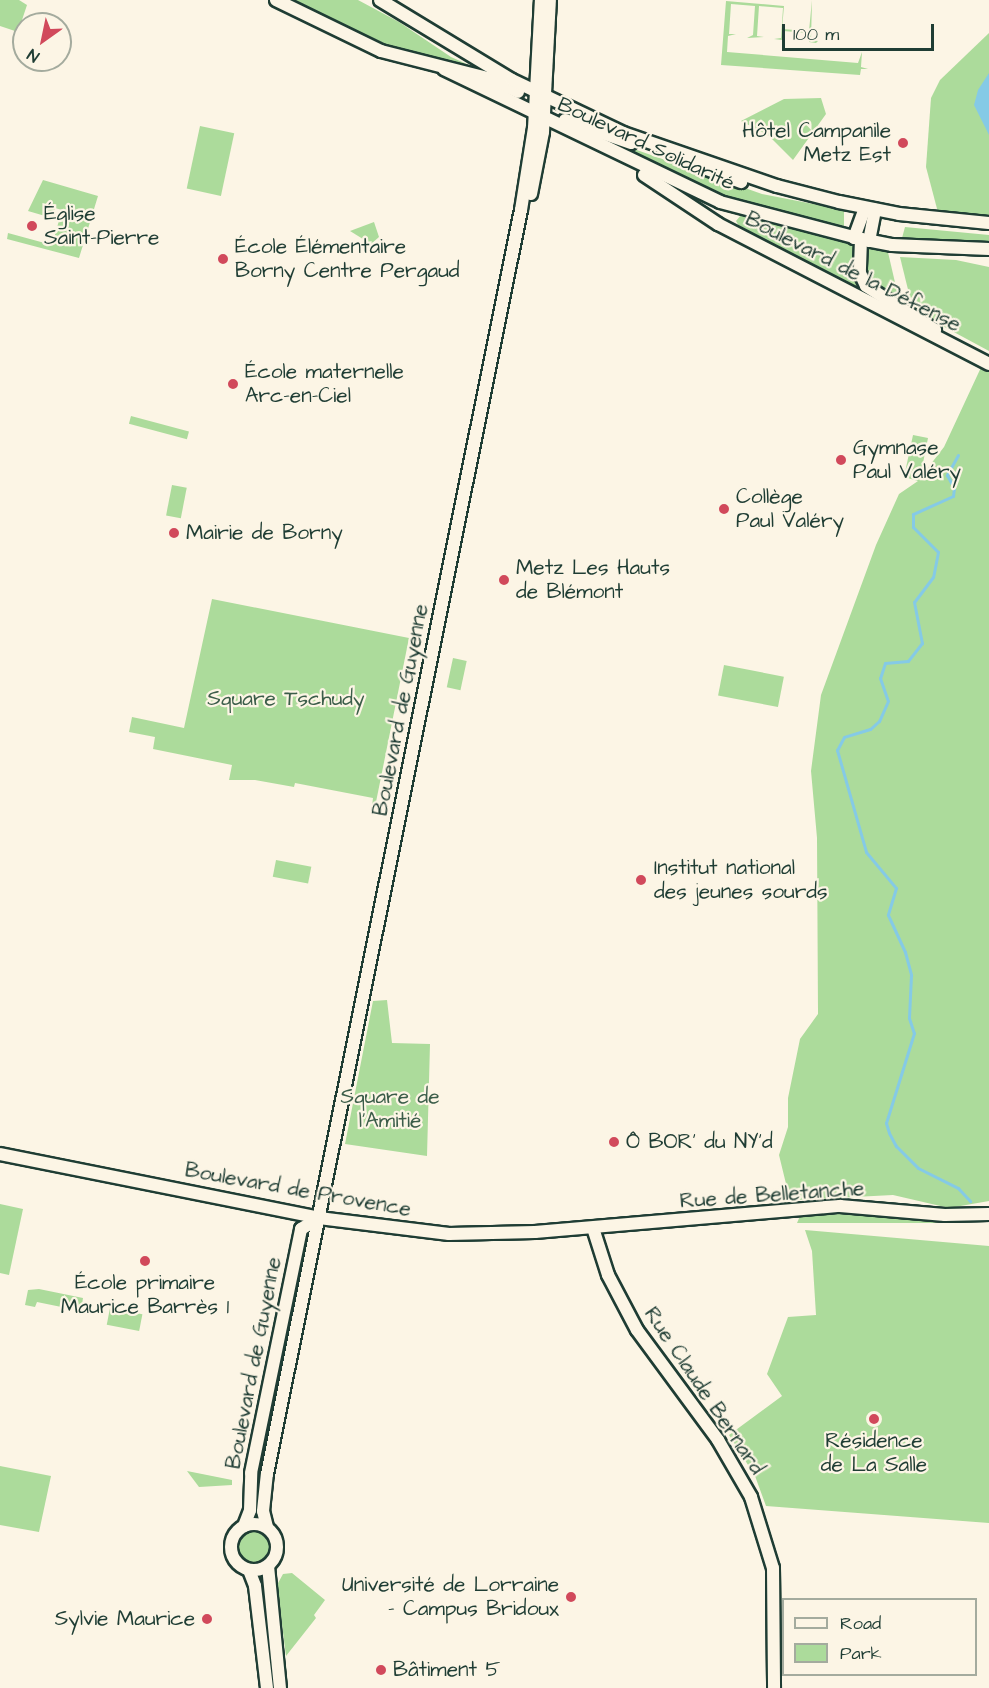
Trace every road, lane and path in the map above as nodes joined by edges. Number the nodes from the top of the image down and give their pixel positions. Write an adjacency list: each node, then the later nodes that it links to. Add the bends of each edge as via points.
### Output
1 (276, 0): 5 (main road, Boulevard Solidarité, via 381,51)
2 (380, 0): 6 (main road, Boulevard Solidarité)
3 (541, 0): 6 (main road)
4 (550, 0): 6 (main road)
5 (444, 69): 6 (main road, Boulevard Solidarité); 7 (main road, Boulevard Solidarité)
6 (538, 95): 7 (main road, Boulevard de Guyenne); 9 (main road, Boulevard Solidarité, via 623,133 777,186)
7 (541, 113): 8 (main road, Boulevard Solidarité); 9 (main road, Boulevard Solidarité, via 770,192); 18 (main road, Boulevard de Guyenne)
8 (611, 152): 12 (main road, Boulevard Solidarité, via 720,202); 14 (main road, Boulevard de la Défense, via 718,224)
9 (838, 202): 10 (main road, Boulevard Solidarité)
10 (870, 209): 11 (main road, Boulevard Solidarité); 12 (main road)
11 (989, 223)
12 (861, 239): 13 (main road, Boulevard Solidarité); 14 (main road, via 860,273 866,286)
13 (989, 249)
14 (962, 350): 15 (main road, Boulevard de la Défense)
15 (989, 364)
16 (0, 1154): 18 (main road, Boulevard de Provence)
17 (989, 1214): 19 (main road, Rue de Belletanche, via 945,1215 840,1206)
18 (319, 1218): 19 (main road, Boulevard de Provence, via 449,1233); 20 (main road, Boulevard de Guyenne, via 301,1229); 21 (main road, Boulevard de Guyenne)
19 (593, 1228): 28 (main road, Rue Claude Bernard, via 608,1275 637,1330 718,1440 751,1497 772,1568)
20 (271, 1376): 21 (main road); 22 (main road, Boulevard de Guyenne)
21 (286, 1380): 23 (main road, Boulevard de Guyenne, via 267,1474 263,1512)
22 (244, 1526): 23 (main road); 25 (main road, via 232,1539 231,1552 238,1564)
23 (267, 1527): 24 (main road, via 278,1545)
24 (268, 1566): 25 (main road); 27 (main road)
25 (249, 1570): 26 (main road, via 255,1586)
26 (267, 1688)
27 (280, 1688)
28 (774, 1688)

